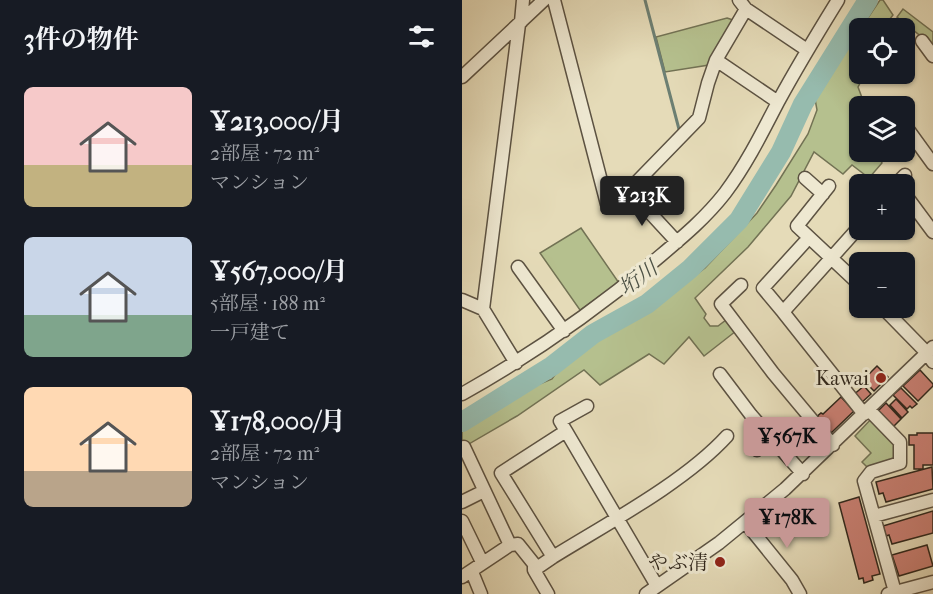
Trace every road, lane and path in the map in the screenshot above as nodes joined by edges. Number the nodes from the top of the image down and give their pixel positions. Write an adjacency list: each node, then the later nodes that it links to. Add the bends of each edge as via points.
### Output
1 (523, 0): 6 (street)
2 (544, 0): 6 (street)
3 (554, 0): 16 (street, via 607,204)
4 (838, 0): 8 (street)
5 (742, 5): 8 (street); 10 (street)
6 (520, 23): 11 (street); 27 (street)
7 (922, 41): 9 (street)
8 (807, 50): 12 (street)
9 (933, 56)
10 (716, 60): 12 (street); 16 (street, via 699,118)
11 (462, 77)
12 (778, 102): 20 (street, via 726,191 700,223)
13 (915, 138): 14 (street)
14 (933, 164)
15 (805, 178): 22 (street, via 826,190 797,226)
16 (629, 190): 20 (street)
17 (915, 212): 18 (street)
18 (933, 232)
19 (849, 239): 22 (street)
20 (677, 242): 30 (street)
21 (804, 243): 28 (street, via 763,288)
22 (832, 258): 24 (street); 28 (street)
23 (518, 267): 30 (street)
24 (849, 274)
25 (741, 285): 40 (street, via 721,304)
26 (462, 300): 27 (street)
27 (483, 309): 32 (street)
28 (783, 312): 36 (street)
29 (893, 318): 31 (street)
30 (564, 331): 32 (street)
31 (931, 354): 36 (street)
32 (516, 363): 34 (street)
33 (720, 374): 39 (street)
34 (462, 394)
35 (586, 406): 37 (street, via 560,421)
36 (866, 412): 40 (street); 47 (street, via 900,442 900,463 871,472 864,481)
37 (566, 431): 48 (street); 52 (street, via 501,473)
38 (727, 435): 48 (street, via 696,464)
39 (770, 437): 42 (street); 43 (street)
40 (833, 445): 43 (street)
41 (464, 447): 44 (street)
42 (756, 450)
43 (803, 474): 50 (street)
44 (484, 491): 46 (street); 51 (street)
45 (933, 500): 47 (street)
46 (462, 502)
47 (874, 516): 58 (street)
48 (617, 517): 52 (street); 57 (street)
49 (462, 521): 53 (street)
50 (746, 523): 57 (street); 62 (street)
51 (510, 545): 53 (street); 54 (street, via 518,544 525,551)
52 (553, 557): 54 (street)
53 (482, 562): 55 (street)
54 (534, 570): 60 (street)
55 (467, 574): 59 (street)
56 (933, 582): 58 (street)
57 (657, 586): 61 (street)
58 (892, 593)
59 (481, 594)
60 (548, 594)
61 (646, 594)
62 (800, 594)

